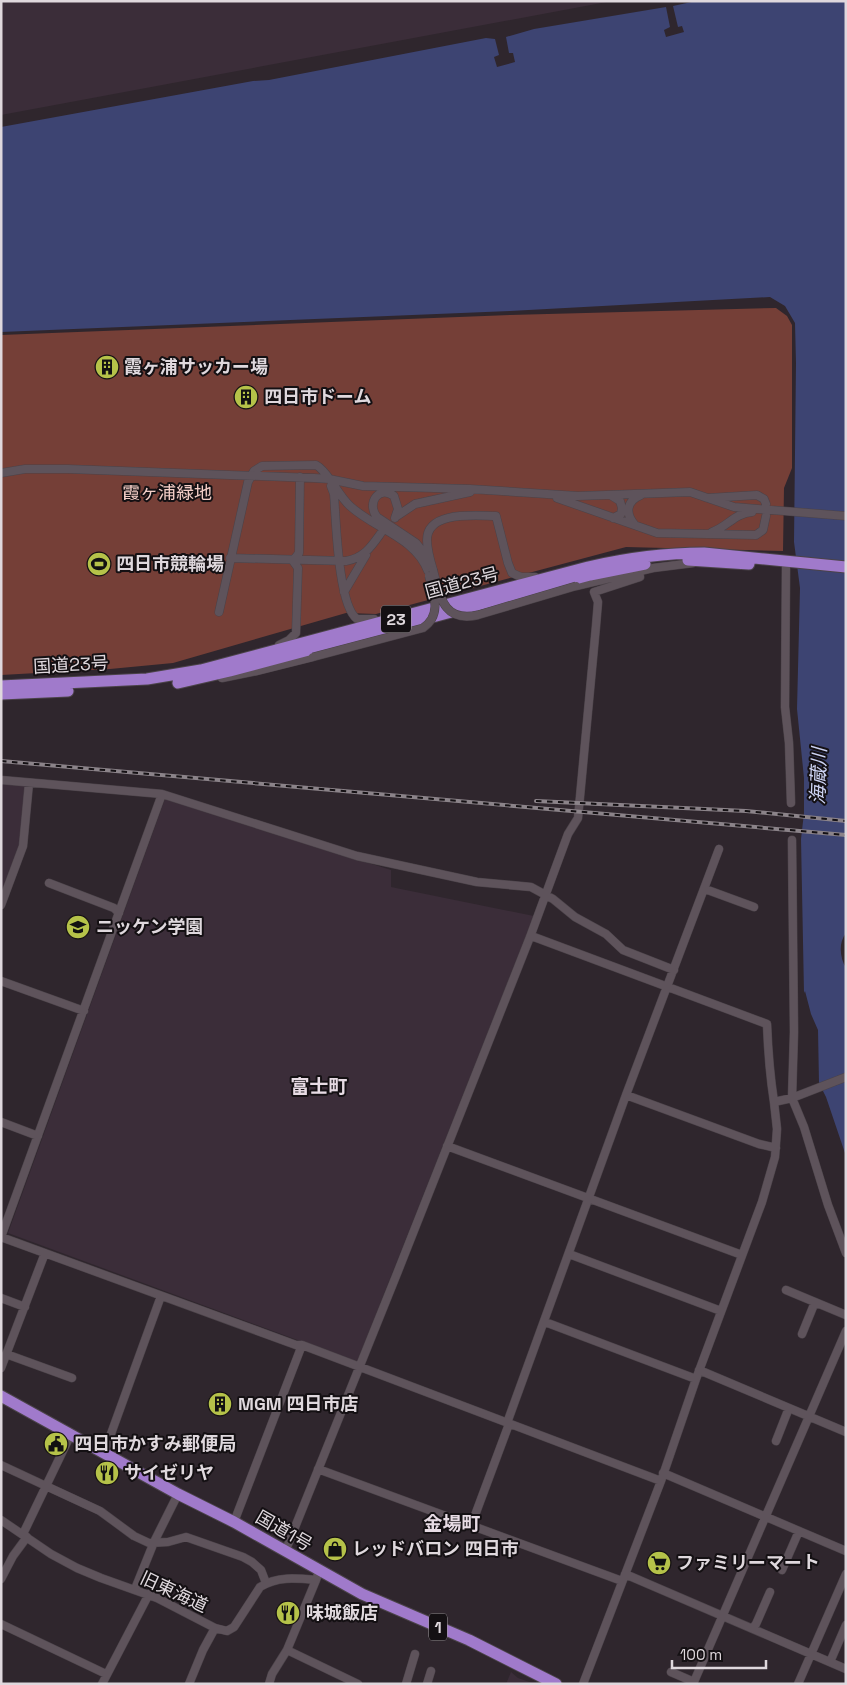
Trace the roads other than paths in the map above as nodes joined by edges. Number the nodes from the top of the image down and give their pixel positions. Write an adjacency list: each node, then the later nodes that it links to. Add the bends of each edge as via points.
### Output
1 (1, 473): 2 (street, via 68,468)
2 (250, 476): 3 (street); 4 (street, via 262,466 316,465); 19 (street)
3 (300, 477): 4 (street); 21 (street, via 298,553)
4 (329, 479): 5 (street, via 363,486); 22 (street, via 334,494); 26 (street, via 351,507 416,550)
5 (510, 491): 6 (street); 26 (street, via 472,492 422,502 410,506 393,520 398,509 394,496 383,493 376,497 372,504 374,513 421,548 429,560)
6 (543, 494): 8 (street); 14 (street)
7 (643, 495): 8 (street); 9 (street, via 690,492); 15 (street, via 632,500 628,510)
8 (612, 496): 14 (street, via 620,501 622,508 621,514)
9 (706, 498): 10 (street, via 757,495); 11 (street, via 734,508)
10 (766, 504)
11 (774, 511): 13 (street); 17 (street, via 741,514)
12 (766, 516): 17 (street, via 763,530 756,534)
13 (846, 516)
14 (613, 518): 15 (street)
15 (636, 527): 17 (street, via 662,534)
16 (381, 533): 18 (street)
17 (706, 533)
18 (370, 549): 22 (street, via 357,558); 29 (street)
19 (230, 558): 21 (street); 31 (street)
20 (618, 560): 24 (highway, 国道23号 / 23, via 659,554 727,554); 26 (street, via 534,577 516,576 510,570 496,516 477,516 443,518 429,528); 30 (highway, 国道23号 / 23)
21 (293, 561): 22 (street); 32 (street, via 298,568 294,636)
22 (340, 562): 29 (street)
23 (725, 562): 24 (highway, 国道23号 / 23); 27 (street, via 670,565); 33 (highway, 国道23号 / 23, via 667,561 615,569)
24 (789, 566): 25 (highway, 国道23号 / 23); 28 (highway, 国道23号 / 23); 39 (street, via 785,708)
25 (846, 567)
26 (430, 571): 27 (street, bridge, via 448,610 464,617); 33 (street, bridge, via 436,605 433,619 424,628 232,676)
27 (639, 571): 44 (street, via 640,577 594,592 578,818 568,834)
28 (846, 573)
29 (344, 592): 30 (street, via 350,612 360,620)
30 (453, 603): 32 (highway, 国道23号 / 23)
31 (220, 612)
32 (227, 664): 34 (highway, 国道23号 / 23, via 147,679)
33 (175, 683): 35 (highway, 国道23号 / 23)
34 (1, 686)
35 (1, 694)
36 (1, 780): 37 (street)
37 (28, 783): 38 (street); 45 (street, via 23,846)
38 (162, 794): 44 (street, via 357,856 477,882 531,887); 47 (street)
39 (791, 803)
40 (792, 840): 55 (street)
41 (719, 849): 43 (street)
42 (49, 883): 47 (street, via 114,908)
43 (705, 889): 46 (street); 49 (street)
44 (545, 895): 48 (street); 49 (street, via 606,934 624,950)
45 (1, 905)
46 (754, 906)
47 (119, 913): 52 (street)
48 (530, 937): 51 (street); 59 (street)
49 (674, 970): 51 (street)
50 (1, 981): 52 (street)
51 (666, 986): 54 (street); 56 (street, via 767,1024)
52 (84, 1010): 58 (street)
53 (846, 1077): 55 (street)
54 (626, 1095): 60 (street); 61 (street)
55 (793, 1097): 56 (street); 64 (street)
56 (774, 1102): 60 (street)
57 (1, 1122): 58 (street)
58 (38, 1136): 62 (street)
59 (447, 1146): 61 (street); 79 (street)
60 (776, 1148): 66 (street, via 762,1202)
61 (588, 1199): 65 (street); 66 (street)
62 (1, 1237): 63 (street)
63 (45, 1253): 68 (street); 71 (street)
64 (846, 1253)
65 (569, 1254): 72 (street); 74 (street)
66 (742, 1255): 72 (street)
67 (786, 1290): 70 (street)
68 (161, 1296): 77 (street); 91 (street)
69 (1, 1298): 71 (street)
70 (815, 1302): 73 (street); 76 (street)
71 (24, 1306): 78 (street)
72 (721, 1311): 81 (street)
73 (846, 1315)
74 (545, 1322): 83 (street); 87 (street)
75 (846, 1331): 86 (street)
76 (802, 1334)
77 (302, 1345): 79 (street); 99 (street)
78 (6, 1354): 80 (street); 82 (street)
79 (359, 1367): 87 (street); 93 (street)
80 (1, 1368)
81 (699, 1370): 83 (street); 85 (street)
82 (72, 1378)
83 (696, 1379): 94 (street)
84 (1, 1396): 89 (highway, 国道1号 / 1)
85 (788, 1408): 86 (street); 90 (street)
86 (809, 1417): 88 (street); 97 (street)
87 (508, 1424): 94 (street); 100 (street)
88 (846, 1432)
89 (71, 1434): 91 (highway, 国道1号 / 1); 95 (street)
90 (776, 1441)
91 (104, 1452): 96 (highway, 国道1号 / 1)
92 (1, 1465): 95 (street)
93 (318, 1469): 100 (street); 105 (street)
94 (662, 1477): 97 (street); 109 (street)
95 (46, 1486): 102 (street); 103 (street, via 100,1511 134,1536)
96 (178, 1494): 99 (highway, 国道1号 / 1); 103 (street)
97 (766, 1517): 101 (street); 115 (street)
98 (1, 1520): 102 (street, 旧東海道)
99 (234, 1522): 105 (highway, 国道1号 / 1)
100 (471, 1526): 109 (street)
101 (799, 1531): 104 (street); 106 (street)
102 (25, 1536): 110 (street); 112 (street, 旧東海道, via 68,1564)
103 (154, 1544): 111 (street, via 186,1537 232,1553 258,1566); 112 (street)
104 (846, 1551)
105 (285, 1552): 108 (highway, 国道1号 / 1)
106 (782, 1570)
107 (846, 1574): 122 (street)
108 (318, 1575): 111 (street); 120 (street); 135 (highway, 国道1号 / 1, via 469,1640)
109 (624, 1577): 115 (street); 136 (street)
110 (1, 1579)
111 (266, 1583): 118 (street, 旧東海道, via 234,1627 227,1631)
112 (134, 1589): 114 (street, 旧東海道)
113 (770, 1592): 119 (street)
114 (149, 1594): 118 (street, 旧東海道); 127 (street)
115 (723, 1616): 119 (street); 128 (street)
116 (1, 1624): 127 (street)
117 (846, 1625): 123 (street)
118 (215, 1628): 130 (street)
119 (753, 1628): 122 (street)
120 (287, 1650): 131 (street); 132 (street)
121 (415, 1654): 133 (street)
122 (812, 1654): 123 (street); 137 (street)
123 (830, 1662): 124 (street)
124 (846, 1669)
125 (431, 1671): 134 (street)
126 (671, 1672): 128 (street)
127 (106, 1674): 129 (street)
128 (694, 1683)
129 (102, 1684)
130 (189, 1684)
131 (269, 1684)
132 (358, 1684)
133 (406, 1684)
134 (427, 1684)
135 (556, 1684)
136 (583, 1684)
137 (798, 1684)

